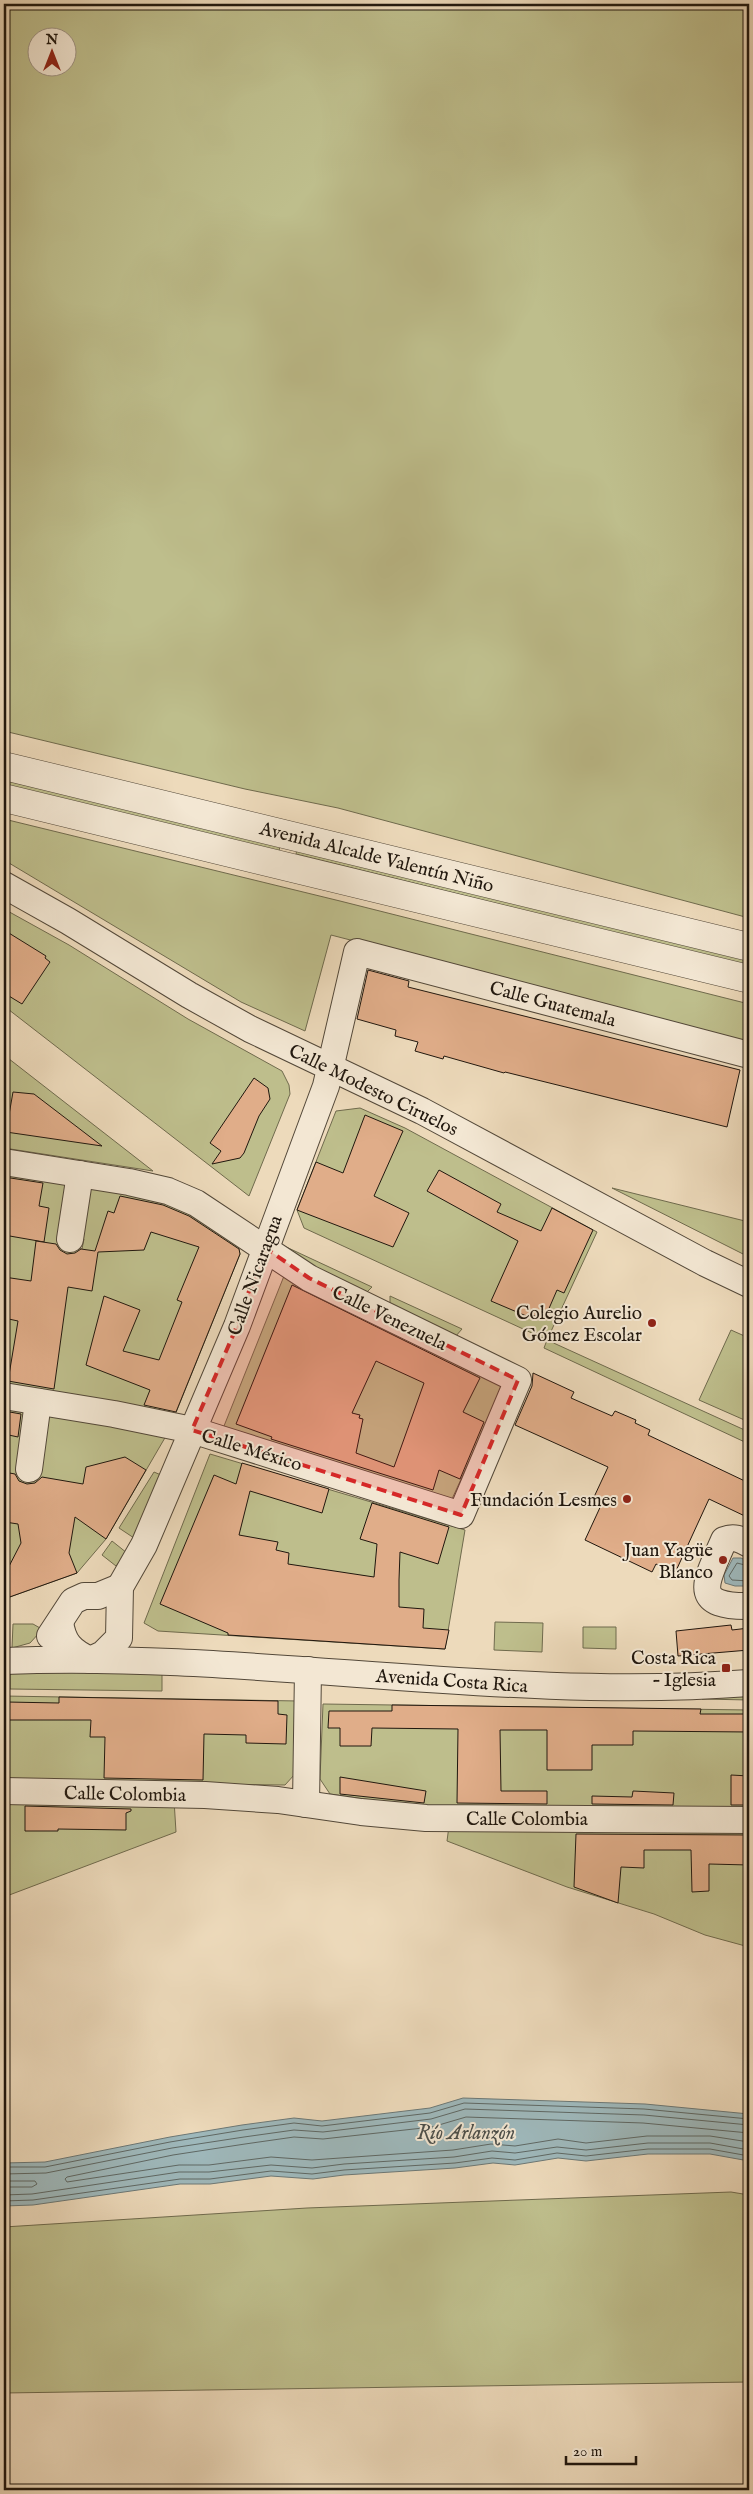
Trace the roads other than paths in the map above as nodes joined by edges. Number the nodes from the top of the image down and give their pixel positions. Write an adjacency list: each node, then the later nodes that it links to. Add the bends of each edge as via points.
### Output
1 (4, 766): 4 (street, Avenida Alcalde Valentín Niño)
2 (4, 798): 6 (street, Avenida Alcalde Valentín Niño)
3 (4, 885): 8 (street, Calle Modesto Ciruelos, via 250,1029)
4 (749, 947)
5 (356, 952): 7 (street, Calle Guatemala); 8 (street, Calle Nicaragua)
6 (749, 979)
7 (749, 1055)
8 (331, 1067): 12 (street, Calle Nicaragua); 13 (street, Calle Modesto Ciruelos, via 422,1111)
9 (4, 1162): 10 (street, Calle Venezuela)
10 (80, 1174): 11 (street); 12 (street, Calle Venezuela, via 168,1190 196,1202)
11 (70, 1239)
12 (264, 1248): 16 (street, Calle Nicaragua, via 237,1326); 18 (street, Calle Venezuela, via 308,1278 518,1380)
13 (749, 1284)
14 (4, 1396): 15 (street, Calle México)
15 (38, 1402): 16 (street, Calle México); 17 (street)
16 (192, 1430): 18 (street, Calle México); 20 (street, Calle Nicaragua, via 144,1545)
17 (29, 1469)
18 (462, 1515)
19 (749, 1544): 21 (street, via 730,1537 724,1540 706,1582 708,1594 715,1602 727,1606)
20 (112, 1598): 22 (street, via 84,1596 73,1601); 23 (street, via 120,1625)
21 (749, 1606)
22 (60, 1622): 24 (street); 25 (street, via 68,1646)
23 (118, 1638): 25 (street, via 103,1654); 27 (street, Avenida Costa Rica, via 140,1657)
24 (31, 1660): 25 (street, Avenida Costa Rica); 26 (street, Avenida Costa Rica)
25 (90, 1660): 27 (street, Avenida Costa Rica)
26 (4, 1661)
27 (154, 1662): 28 (street, Avenida Costa Rica)
28 (308, 1670): 29 (street, Avenida Costa Rica, via 526,1686 668,1687); 31 (street)
29 (749, 1683)
30 (4, 1790): 31 (street, Calle Colombia, via 205,1795)
31 (306, 1804): 32 (street, Calle Colombia, via 426,1818)
32 (749, 1820)

